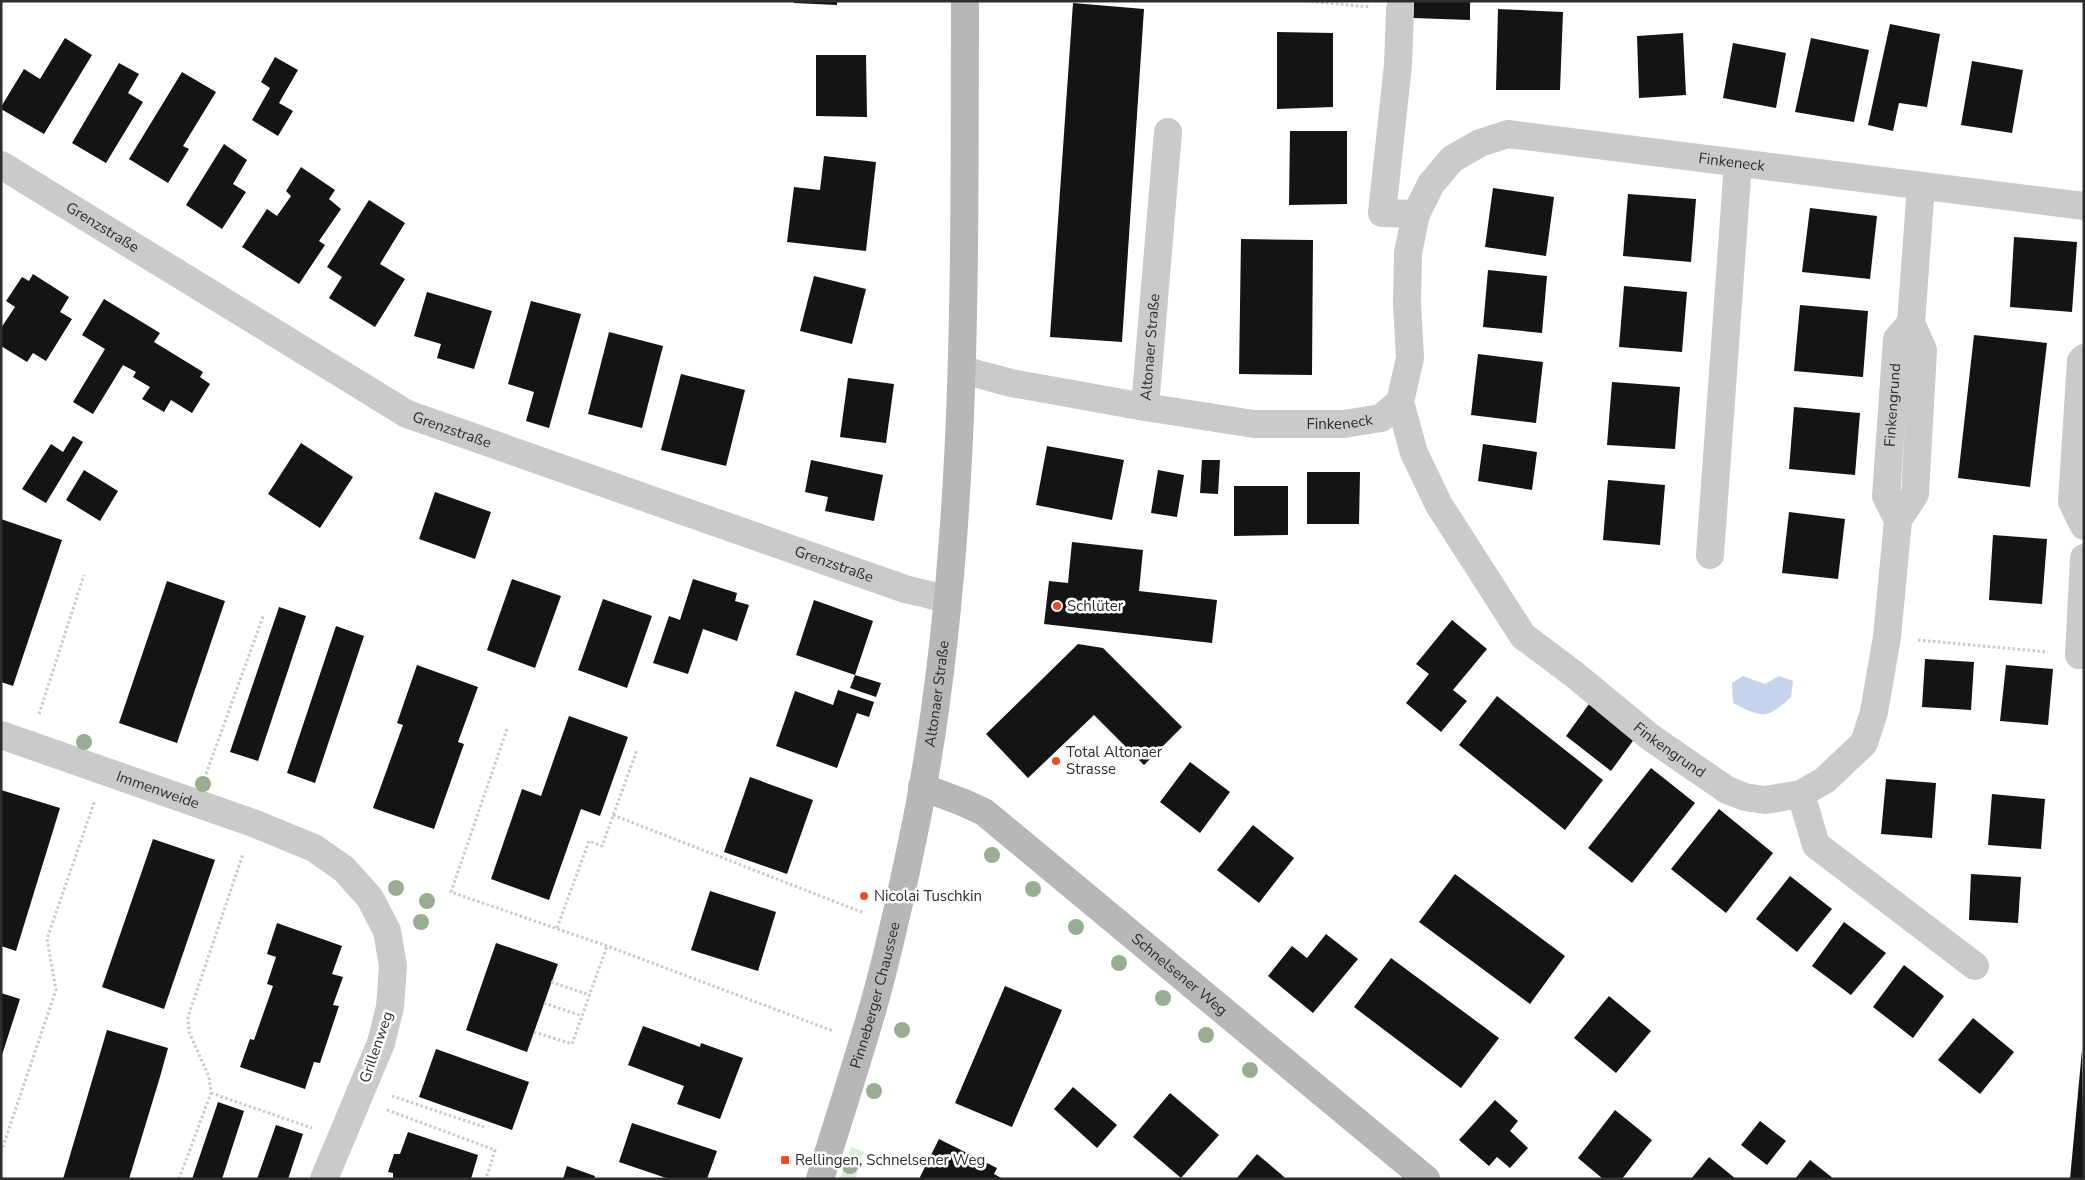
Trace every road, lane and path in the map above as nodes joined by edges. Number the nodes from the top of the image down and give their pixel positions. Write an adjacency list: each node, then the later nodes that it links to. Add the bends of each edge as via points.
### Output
1 (965, 1): 11 (main road, Altonaer Straße)
2 (1306, 1): 3 (path)
3 (1400, 9): 9 (street, via 1398,65 1382,213)
4 (1168, 132): 13 (street, Altonaer Straße)
5 (1738, 163): 7 (street, Finkeneck); 9 (street, Finkeneck, via 1508,134 1480,142 1452,159 1431,184); 15 (street)
6 (1, 165): 18 (street, Grenzstraße, via 407,414 905,589)
7 (1921, 186): 8 (street, Finkeneck); 20 (street, Finkengrund, via 1911,323 1897,339 1886,496 1898,520)
8 (2084, 206)
9 (1416, 214): 12 (street, Finkeneck, via 1408,253 1406,303 1410,358)
10 (2084, 358): 14 (street, via 2081,361 2072,502)
11 (963, 370): 13 (street, Altonaer Straße, via 1011,383); 18 (main road, Altonaer Straße)
12 (1400, 402): 13 (street, Finkeneck, via 1381,418 1344,424 1254,424); 28 (street, Finkengrund, via 1414,453 1439,505 1523,636 1650,737 1727,790 1765,800)
13 (1145, 407)
14 (2084, 526)
15 (1710, 555)
16 (2084, 558): 21 (street)
17 (84, 575): 22 (path)
18 (947, 599): 29 (main road, Altonaer Straße)
19 (264, 614): 26 (path)
20 (1887, 638): 21 (path); 28 (street, Finkengrund, via 1874,712 1864,742 1825,780)
21 (2079, 655)
22 (37, 720)
23 (507, 729): 34 (path, via 451,892)
24 (1, 735): 32 (street, Immenweide, via 253,823)
25 (637, 750): 30 (path)
26 (205, 776)
27 (97, 793): 48 (path, via 47,938 56,990)
28 (1800, 794): 36 (street, via 1816,845)
29 (920, 798): 52 (main road, Pinneberger Chaussee, via 902,889 870,1016); 53 (main road, Schnelsener Weg, via 962,802 984,812)
30 (613, 815): 33 (path); 34 (path, via 602,846 589,841)
31 (246, 845): 43 (path, via 188,1017 189,1032 209,1077)
32 (314, 848): 50 (street, Grillenweg, via 344,869 370,898 387,931 393,966 390,1007 380,1042)
33 (866, 914)
34 (558, 928): 35 (path)
35 (607, 946): 38 (path); 41 (path)
36 (1976, 966)
37 (551, 982): 38 (path)
38 (590, 995): 40 (path)
39 (544, 1003): 40 (path)
40 (582, 1016): 42 (path, via 572,1044)
41 (834, 1031)
42 (534, 1032)
43 (211, 1093): 47 (path); 49 (path)
44 (391, 1096): 46 (path)
45 (386, 1110): 51 (path, via 496,1150)
46 (484, 1127)
47 (321, 1132)
48 (1, 1152)
49 (179, 1179)
50 (324, 1179)
51 (486, 1179)
52 (820, 1179)
53 (1426, 1179)

